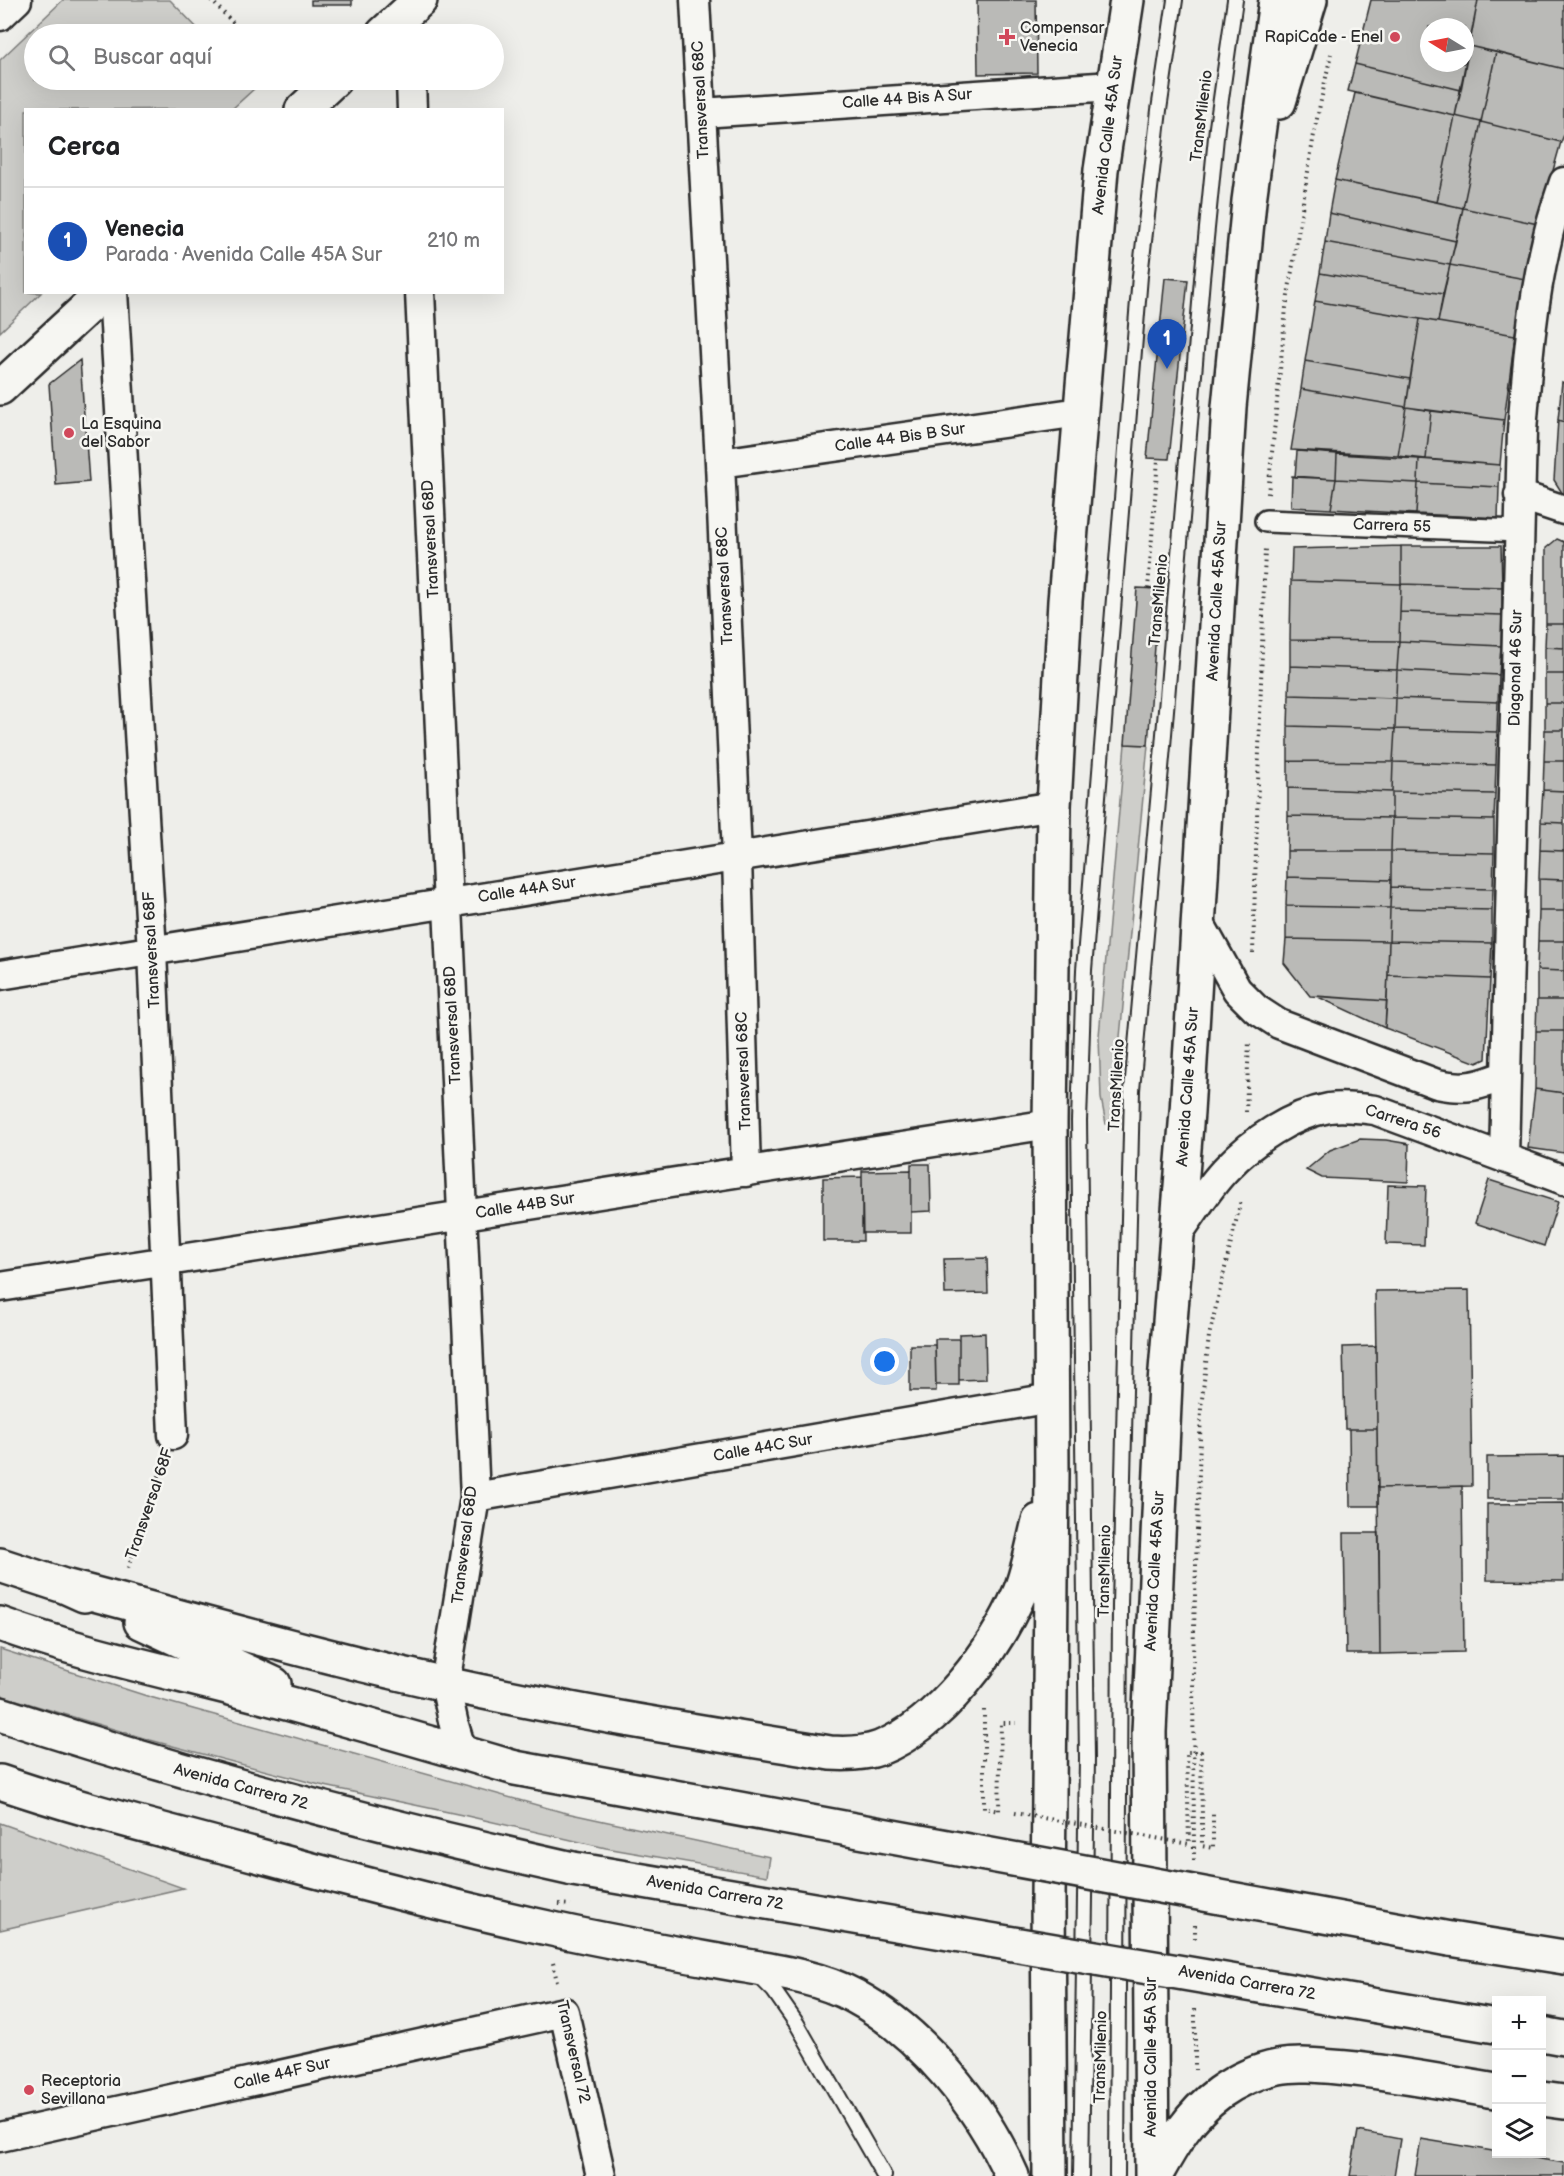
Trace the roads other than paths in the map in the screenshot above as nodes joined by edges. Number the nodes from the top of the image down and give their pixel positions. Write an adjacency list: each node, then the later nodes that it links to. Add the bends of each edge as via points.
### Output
1 (17, 0): 9 (street)
2 (695, 0): 16 (street, Transversal 68C)
3 (1127, 0): 11 (main road, Avenida Calle 45A Sur)
4 (1175, 0): 71 (lane, TransMilenio, via 1140,276 1084,970 1079,1121 1087,1758)
5 (1235, 0): 72 (lane, TransMilenio, via 1202,279 1132,1090 1120,1594)
6 (1276, 0): 18 (main road, Avenida Calle 45A Sur)
7 (1310, 0): 18 (main road)
8 (411, 12): 10 (main road)
9 (0, 16)
10 (396, 24)
11 (1113, 86): 16 (street, Calle 44 Bis A Sur); 24 (main road, Avenida Calle 45A Sur, via 1101,170)
12 (323, 90): 14 (main road)
13 (411, 90): 15 (street)
14 (304, 108)
15 (412, 108)
16 (701, 113): 25 (street, Transversal 68C)
17 (1564, 182): 19 (street, Diagonal 46 Sur)
18 (1249, 201): 33 (main road, Avenida Calle 45A Sur, via 1229,407)
19 (1555, 243): 26 (street, Diagonal 46 Sur, via 1527,367)
20 (102, 294): 23 (main road)
21 (112, 294): 34 (street, Transversal 68F)
22 (420, 294): 32 (street, Transversal 68D)
23 (0, 388)
24 (1080, 412): 25 (street, Calle 44 Bis B Sur); 30 (main road, Avenida Calle 45A Sur)
25 (720, 463): 31 (street, Transversal 68C)
26 (1519, 495): 27 (street); 29 (street, Diagonal 46 Sur)
27 (1564, 510)
28 (1266, 521): 29 (street, Carrera 55)
29 (1519, 531): 36 (street, Diagonal 46 Sur)
30 (1054, 806): 31 (street, Calle 44A Sur); 37 (main road, Avenida Calle 45A Sur)
31 (737, 856): 32 (street, Calle 44A Sur); 39 (street, Transversal 68C)
32 (447, 903): 34 (street, Calle 44A Sur); 41 (street, Transversal 68D)
33 (1199, 922): 36 (street, via 1237,990 1279,1024 1437,1084 1477,1086); 42 (main road, Avenida Calle 45A Sur)
34 (152, 951): 35 (street, Calle 44A Sur); 43 (street, Transversal 68F)
35 (0, 975)
36 (1506, 1075): 38 (street, Diagonal 46 Sur)
37 (1050, 1125): 39 (street, Calle 44B Sur); 45 (main road, Avenida Calle 45A Sur)
38 (1504, 1158): 40 (street, Carrera 56); 42 (street, Carrera 56, via 1375,1110 1329,1108 1276,1129 1244,1152 1225,1169)
39 (746, 1172): 41 (street, Calle 44B Sur)
40 (1564, 1180)
41 (462, 1215): 43 (street, Calle 44B Sur); 48 (street, Transversal 68D)
42 (1177, 1235): 73 (main road, Avenida Calle 45A Sur, via 1164,1383 1151,1679)
43 (165, 1261): 44 (street, Calle 44B Sur); 46 (street, Transversal 68F)
44 (0, 1287)
45 (1051, 1398): 47 (main road, Avenida Calle 45A Sur); 48 (street, Calle 44C Sur)
46 (173, 1435)
47 (1052, 1474): 52 (main road, via 1021,1589 997,1634 961,1685 931,1716 903,1737 878,1749 830,1754 586,1713); 70 (main road, Avenida Calle 45A Sur)
48 (475, 1497): 52 (street, Transversal 68D)
49 (0, 1565): 50 (main road)
50 (64, 1586): 52 (main road); 54 (main road)
51 (0, 1624): 54 (main road, via 29,1635)
52 (445, 1684): 55 (street, Transversal 68D)
53 (0, 1714): 60 (main road, Avenida Carrera 72, bridge, via 217,1780 441,1840 573,1869)
54 (349, 1718): 55 (main road)
55 (462, 1752): 57 (main road, bridge, via 515,1768)
56 (0, 1782): 58 (main road, via 375,1888 545,1927)
57 (1564, 1957)
58 (750, 1967): 68 (lane, via 774,1991 797,2024); 69 (main road, via 853,1995 900,2027 924,2049 972,2107)
59 (564, 2012): 66 (street, Calle 44F Sur); 67 (street, Transversal 72)
60 (1492, 2025)
61 (1546, 2035): 62 (main road)
62 (1564, 2038)
63 (1492, 2090): 73 (main road, via 1369,2070 1320,2065 1279,2067 1249,2076 1219,2092 1196,2114)
64 (1546, 2100): 65 (main road)
65 (1564, 2102)
66 (0, 2137)
67 (601, 2176)
68 (884, 2176)
69 (1012, 2176)
70 (1050, 2176)
71 (1081, 2176)
72 (1117, 2176)
73 (1153, 2176)

